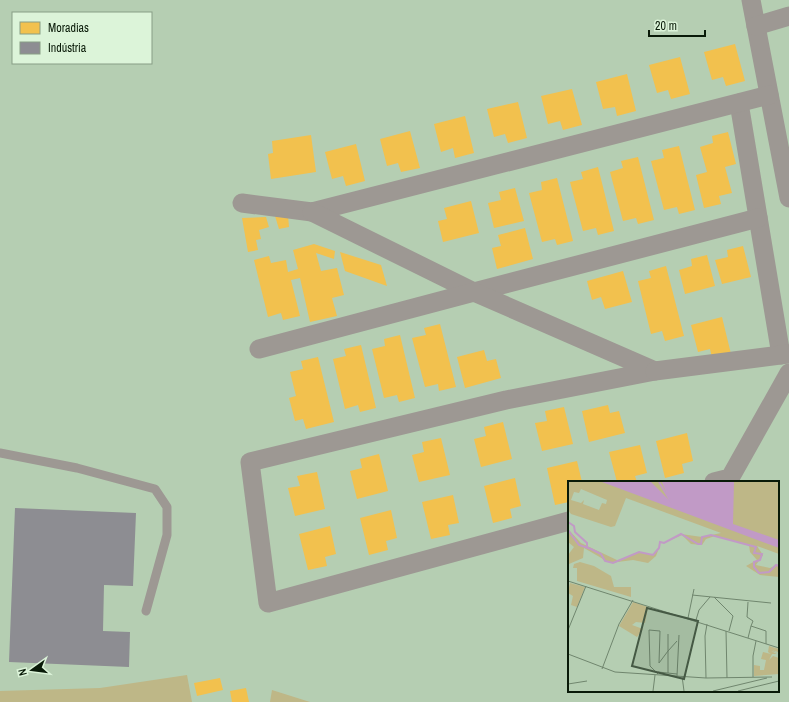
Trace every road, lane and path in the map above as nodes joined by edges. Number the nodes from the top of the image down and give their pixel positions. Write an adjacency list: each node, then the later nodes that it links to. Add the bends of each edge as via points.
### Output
1 (751, 0): 3 (street)
2 (789, 16): 3 (street)
3 (756, 26): 4 (street)
4 (769, 95): 5 (street); 6 (street)
5 (739, 103): 8 (street); 9 (street)
6 (789, 198)
7 (242, 203): 8 (street)
8 (312, 212): 10 (street)
9 (758, 218): 10 (street); 12 (street)
10 (474, 292): 11 (street); 13 (street)
11 (258, 349)
12 (785, 355): 13 (street)
13 (655, 371): 17 (street, via 506,400 250,462 268,603)
14 (789, 373): 16 (street, via 730,478)
15 (0, 453): 18 (lane, via 77,468 155,489 167,507 167,536)
16 (718, 481)
17 (568, 521)
18 (146, 611)

